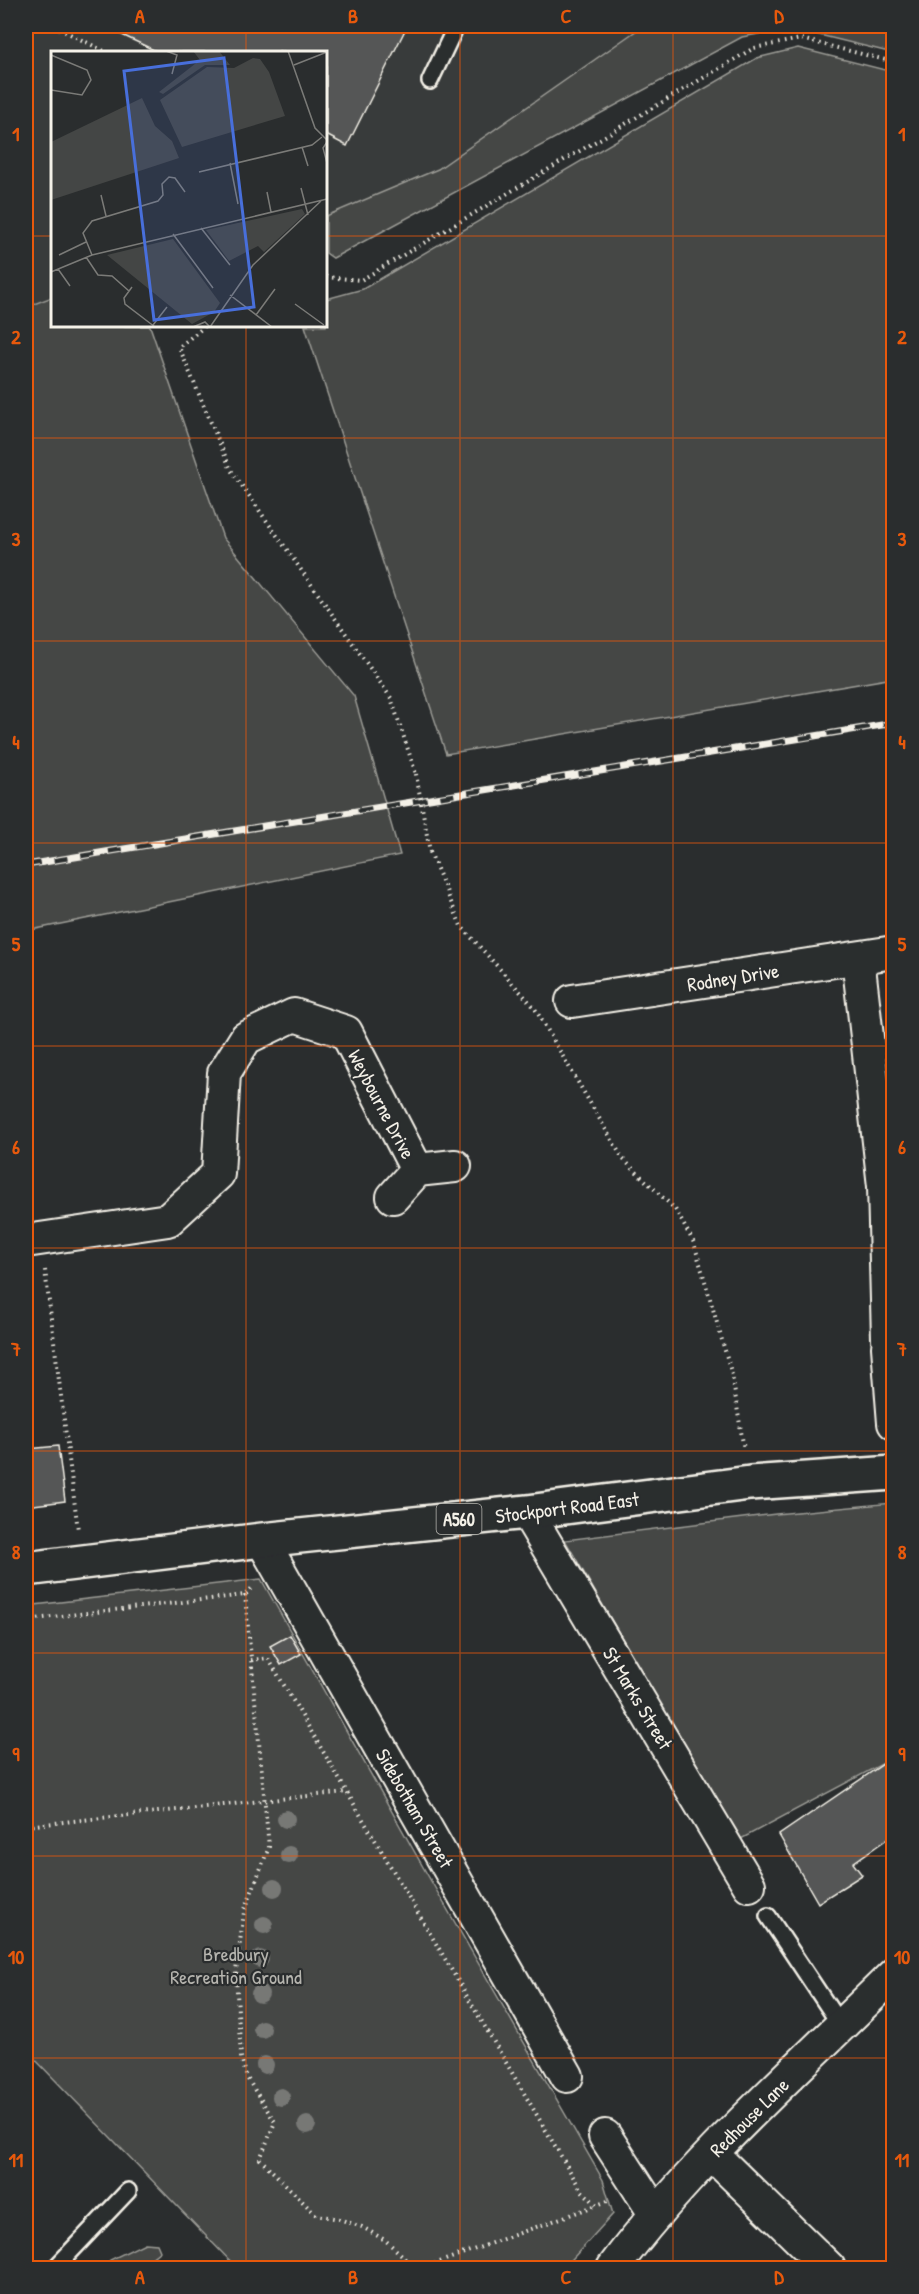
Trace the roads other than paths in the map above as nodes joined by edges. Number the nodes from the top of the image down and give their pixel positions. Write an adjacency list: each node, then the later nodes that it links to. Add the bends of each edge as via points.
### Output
1 (456, 26): 2 (lane)
2 (430, 81)
3 (894, 952): 4 (street, Rodney Drive)
4 (858, 958): 5 (street, Rodney Drive); 10 (street, via 884,1186)
5 (572, 1001)
6 (455, 1166): 7 (street, Weybourne Drive)
7 (417, 1170): 8 (street, Weybourne Drive); 9 (street, Weybourne Drive, via 346,1032 294,1015 246,1038 224,1073 218,1174 168,1220)
8 (393, 1197)
9 (33, 1240)
10 (894, 1423)
11 (894, 1473): 12 (main road, Stockport Road East / A560, via 750,1483)
12 (527, 1512): 13 (main road, Stockport Road East / A560); 15 (street, St Marks Street)
13 (262, 1540): 14 (main road, Stockport Road East / A560); 19 (street, Sidebotham Street)
14 (26, 1569)
15 (749, 1885)
16 (768, 1916): 18 (lane)
17 (894, 1974): 18 (street, Redhouse Lane)
18 (841, 2026): 21 (street, Redhouse Lane)
19 (567, 2076)
20 (604, 2136): 23 (street)
21 (712, 2154): 23 (street, Redhouse Lane); 26 (street)
22 (128, 2191): 24 (lane)
23 (656, 2215): 25 (street, Redhouse Lane)
24 (55, 2268)
25 (613, 2268)
26 (829, 2268)

